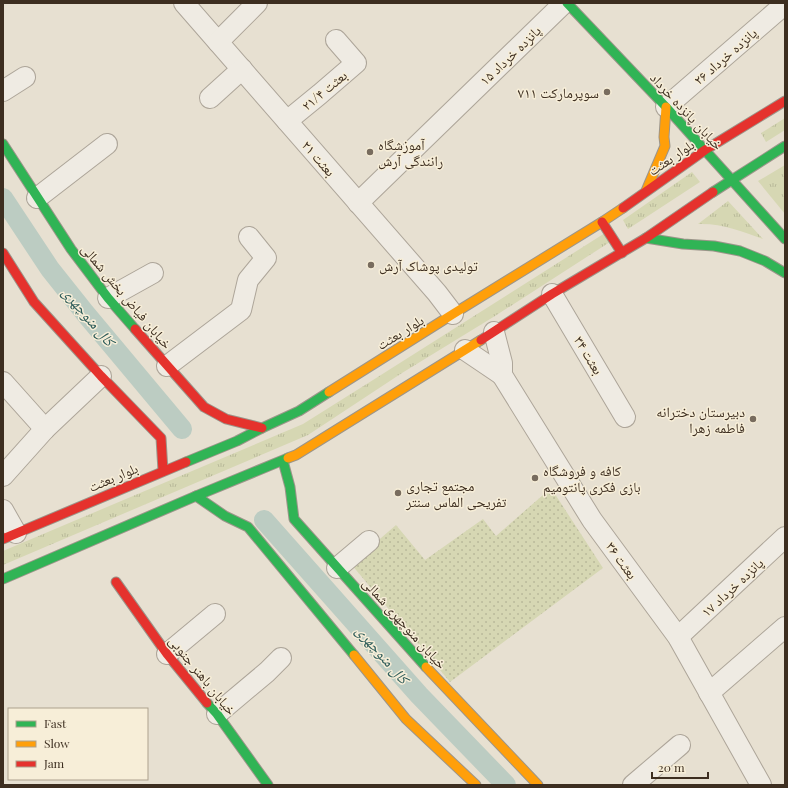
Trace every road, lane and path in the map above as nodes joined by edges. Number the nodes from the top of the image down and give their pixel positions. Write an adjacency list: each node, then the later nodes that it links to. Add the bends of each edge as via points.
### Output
1 (184, 3): 7 (street, بعثت ۲۱)
2 (257, 3): 7 (street)
3 (564, 3): 22 (street, پانزده خرداد ۱۵)
4 (567, 3): 13 (main road, خیابان پانزده خرداد)
5 (785, 4): 13 (street, پانزده خرداد ۲۶)
6 (336, 40): 14 (street, بعثت ۲۱/۴, via 356,63)
7 (218, 42): 8 (street, بعثت ۲۱)
8 (242, 69): 11 (street); 14 (street, بعثت ۲۱)
9 (25, 77): 10 (street)
10 (3, 91)
11 (210, 98)
12 (785, 101): 18 (main road, بلوار بعثت)
13 (666, 107): 18 (main road, خیابان پانزده خرداد); 20 (main road, via 665,146)
14 (287, 121): 22 (street, بعثت ۲۱)
15 (3, 144): 21 (main road, خیابان فیاض بخش شمالی)
16 (107, 144): 21 (street)
17 (785, 146): 19 (main road)
18 (705, 150): 19 (main road, خیابان پانزده خرداد); 20 (main road, بلوار بعثت)
19 (732, 180): 25 (main road); 26 (main road, خیابان پانزده خرداد)
20 (646, 191): 23 (main road, بلوار بعثت)
21 (37, 198): 32 (main road, خیابان فیاض بخش شمالی)
22 (358, 203): 33 (street, بعثت ۲۱)
23 (602, 222): 28 (main road); 33 (main road, بلوار بعثت)
24 (249, 237): 36 (street, via 266,258 248,280 242,310)
25 (646, 238): 28 (main road); 30 (main road, via 740,251)
26 (785, 239)
27 (3, 253): 38 (main road, via 34,302)
28 (622, 253): 31 (main road)
29 (153, 273): 32 (street)
30 (785, 273)
31 (552, 294): 34 (main road); 40 (street, بعثت ۳۴)
32 (108, 298): 36 (main road, خیابان فیاض بخش شمالی)
33 (453, 314): 41 (main road, بلوار بعثت, via 299,411)
34 (494, 332): 35 (main road); 37 (street, بعثت ۳۶, via 502,363)
35 (465, 350): 37 (street); 43 (main road)
36 (168, 366): 41 (main road, خیابان فیاض بخش شمالی, via 204,407 226,419)
37 (502, 375): 56 (street, بعثت ۳۶, via 592,520)
38 (102, 376): 42 (street); 44 (main road, via 161,438)
39 (3, 382): 42 (street)
40 (625, 417)
41 (262, 428): 44 (main road, بلوار بعثت, via 237,442)
42 (45, 429): 45 (street)
43 (283, 461): 46 (main road); 51 (main road, خیابان منوچهری شمالی, via 290,487 294,519)
44 (163, 471): 48 (main road, بلوار بعثت)
45 (3, 476)
46 (196, 496): 52 (main road); 63 (main road, via 225,516 248,527 406,719)
47 (3, 510): 48 (street)
48 (10, 536)
49 (785, 537): 56 (street, پانزده خرداد ۱۷)
50 (368, 542): 51 (street)
51 (337, 568): 64 (main road, خیابان منوچهری شمالی, via 441,684)
52 (3, 579)
53 (116, 582): 57 (main road, خیابان باهنر جنوبی)
54 (214, 614): 57 (street)
55 (785, 627): 59 (street)
56 (678, 637): 59 (street, بعثت ۳۶)
57 (167, 654): 60 (main road, خیابان باهنر جنوبی)
58 (281, 658): 60 (street)
59 (709, 693): 66 (street, بعثت ۳۶)
60 (217, 714): 62 (main road, خیابان باهنر جنوبی)
61 (680, 745): 65 (street)
62 (268, 785)
63 (476, 785)
64 (538, 785)
65 (633, 785)
66 (761, 785)

